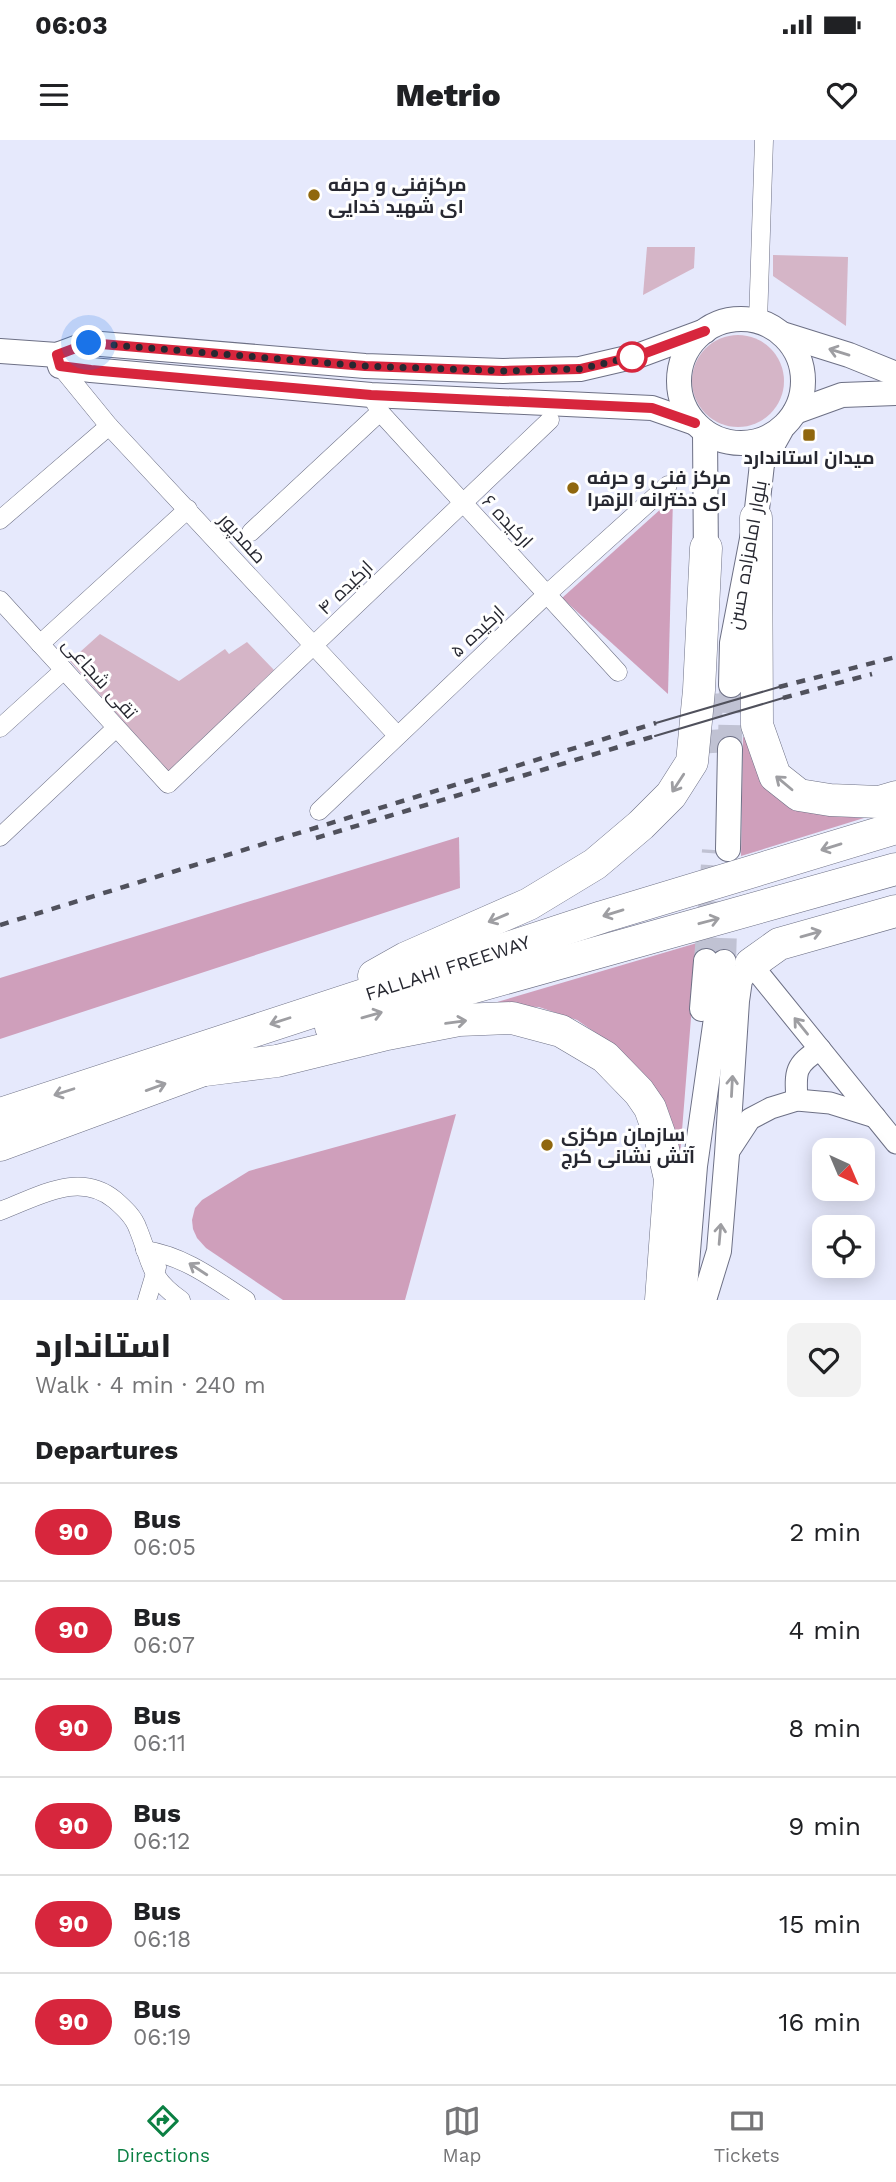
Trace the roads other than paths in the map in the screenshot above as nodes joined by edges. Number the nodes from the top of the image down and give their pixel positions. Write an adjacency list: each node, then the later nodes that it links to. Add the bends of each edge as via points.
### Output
1 (764, 140): 2 (street)
2 (758, 322): 3 (main road, via 724,322); 4 (main road)
3 (705, 331): 7 (main road, via 640,355 580,369); 14 (main road, via 690,346 681,365 679,385 684,405)
4 (782, 334): 8 (main road, one-way to 4); 12 (main road, via 796,350 803,370 803,392)
5 (0, 351): 6 (main road)
6 (59, 360): 7 (main road, via 89,343); 10 (main road); 13 (street, صمدپور)
7 (365, 366): 10 (main road)
8 (896, 374)
9 (896, 393): 12 (main road, via 842,395)
10 (376, 404): 14 (main road, via 652,408); 16 (street, ارکیده ۶); 20 (street)
11 (550, 420): 16 (street, ارکیده ۴)
12 (788, 421): 14 (main road, via 763,440 743,443 723,441); 18 (main road, بلوار امامزاده حسن, via 762,464)
13 (108, 425): 17 (street, صمدپور); 19 (street)
14 (700, 427): 21 (main road, بلوار امامزاده حسن)
15 (668, 485): 22 (street, ارکیده ۵)
16 (462, 503): 22 (street, ارکیده ۶); 25 (street, ارکیده ۴)
17 (188, 509): 24 (street); 25 (street, صمدپور)
18 (756, 518): 21 (main road, بلوار امامزاده حسن, via 720,689); 33 (highway, one-way to 18, via 879,802 800,795 775,776 757,725)
19 (0, 520)
20 (251, 532)
21 (705, 548): 41 (highway, one-way to 41, via 692,762 671,795 596,863 529,904 406,958)
22 (547, 594): 27 (street, ارکیده ۶); 30 (street, ارکیده ۵)
23 (2, 608): 24 (street, تقی شجاعی)
24 (40, 644): 26 (street, تقی شجاعی)
25 (313, 646): 30 (street, صمدپور); 32 (street, ارکیده ۴)
26 (64, 670): 28 (street); 29 (street, تقی شجاعی)
27 (618, 672)
28 (0, 728)
29 (117, 728): 32 (street, تقی شجاعی); 36 (street)
30 (397, 735): 34 (street, ارکیده ۵)
31 (722, 751): 37 (main road)
32 (168, 785)
33 (896, 797)
34 (319, 811)
35 (896, 828): 41 (highway, FALLAHI FREEWAY, one-way to 41)
36 (0, 837)
37 (721, 849)
38 (896, 869): 43 (highway, FALLAHI FREEWAY, one-way to 38, via 354,1020)
39 (896, 911): 40 (highway, one-way to 39)
40 (727, 962): 42 (street, one-way to 40); 49 (main road, one-way to 40, via 740,980); 58 (main road, via 684,1196); 59 (main road, via 695,1166)
41 (317, 1009): 45 (highway, FALLAHI FREEWAY, one-way to 45)
42 (820, 1049): 44 (street, via 795,1072); 46 (street)
43 (197, 1071): 48 (highway, FALLAHI FREEWAY, one-way to 43); 57 (highway, one-way to 57, via 276,1061 459,1020 512,1018 561,1031 605,1057 650,1108 670,1179)
44 (797, 1100): 46 (street, via 830,1102); 49 (street, via 750,1119)
45 (0, 1114)
46 (875, 1117): 47 (street)
47 (896, 1143)
48 (0, 1144)
49 (727, 1154): 60 (main road, one-way to 49, via 719,1251)
50 (0, 1211): 51 (street, via 72,1185 92,1186 125,1209 138,1226)
51 (145, 1250): 52 (street); 53 (street)
52 (164, 1253): 53 (street); 56 (street, one-way to 52, via 187,1262)
53 (153, 1275): 54 (street); 55 (street)
54 (147, 1298)
55 (181, 1300)
56 (246, 1300)
57 (661, 1300)
58 (672, 1300)
59 (684, 1300)
60 (704, 1300)

